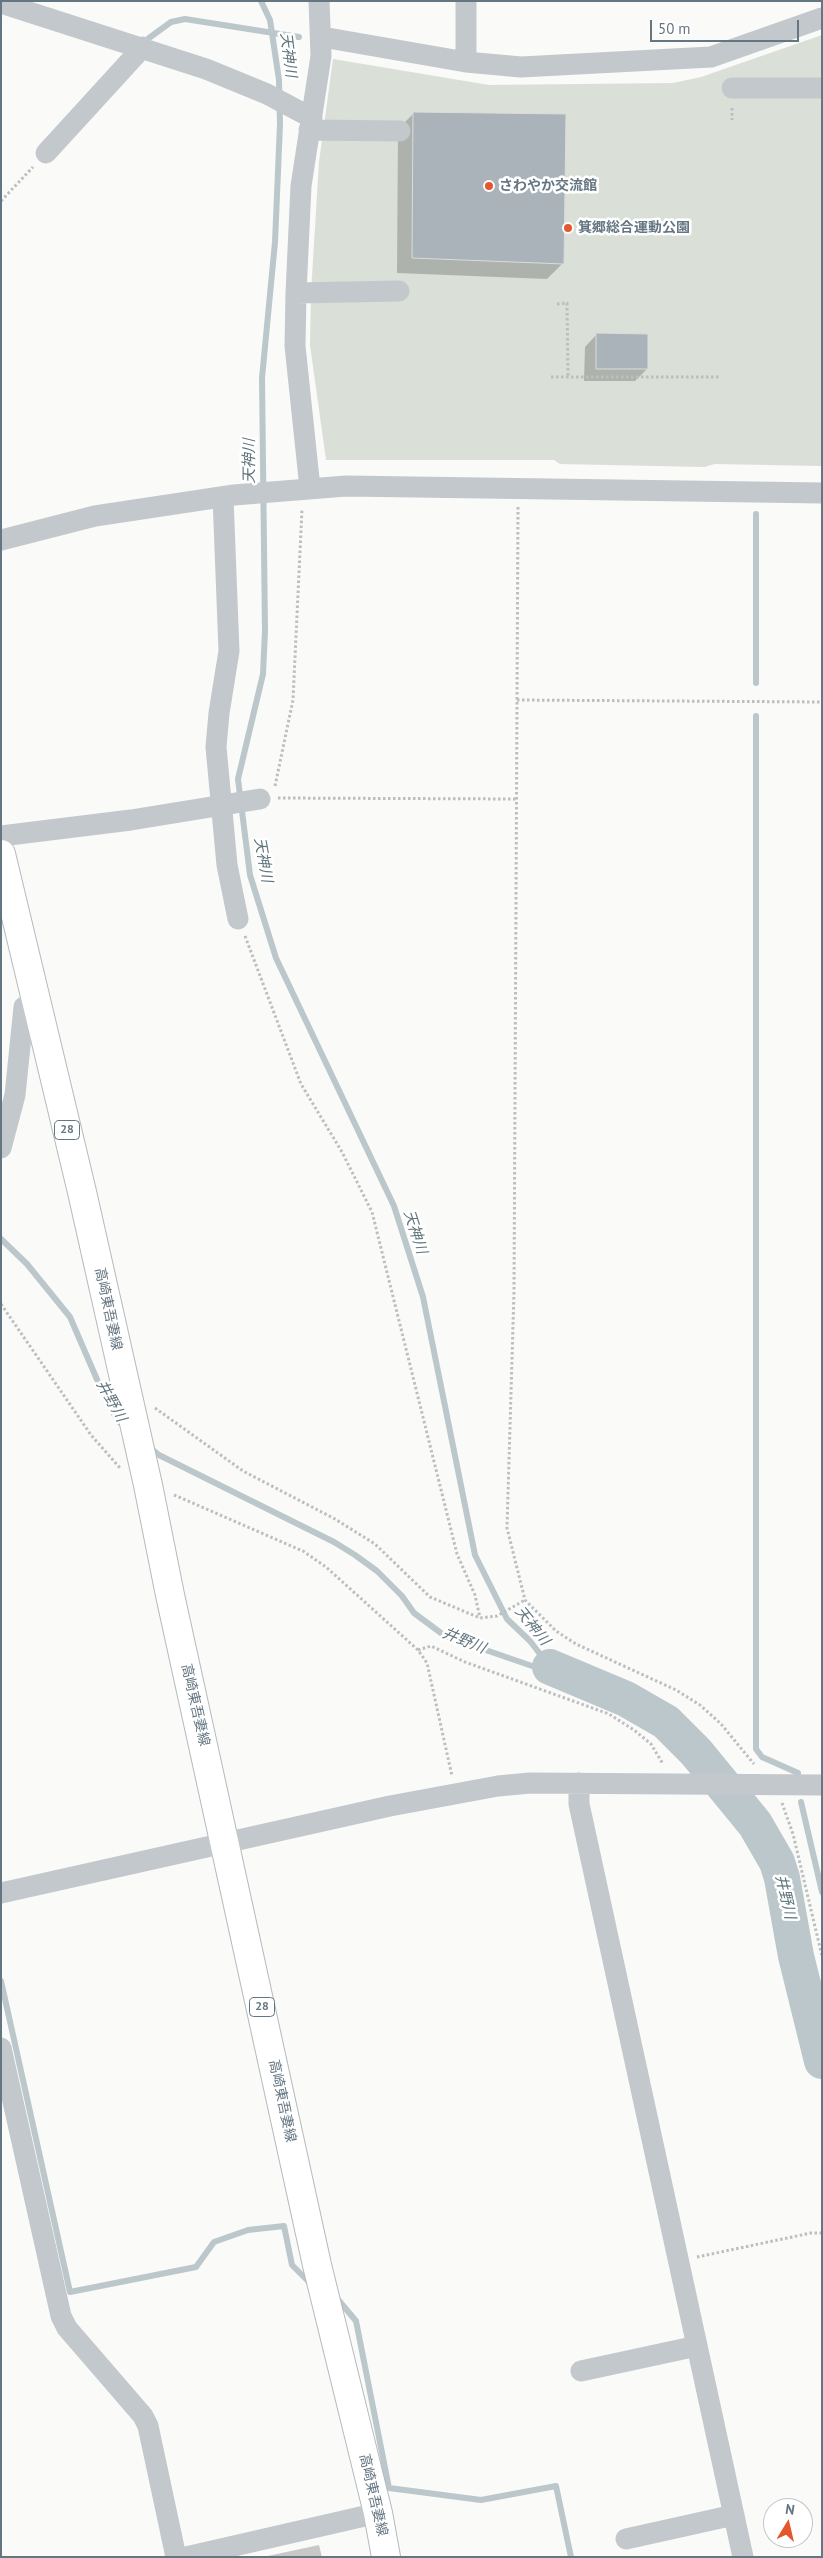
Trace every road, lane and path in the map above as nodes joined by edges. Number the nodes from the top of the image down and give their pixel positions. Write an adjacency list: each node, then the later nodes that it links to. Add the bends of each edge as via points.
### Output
1 (319, 1): 6 (street)
2 (466, 1): 8 (street)
3 (1, 3): 4 (street)
4 (40, 8): 7 (street)
5 (822, 18): 8 (street, via 711,56 521,67)
6 (322, 37): 8 (street); 11 (street)
7 (143, 47): 11 (street, via 267,94); 13 (street)
8 (466, 62)
9 (732, 88): 10 (street)
10 (822, 88)
11 (305, 119): 12 (street); 16 (street)
12 (400, 132)
13 (46, 154): 14 (path)
14 (1, 201)
15 (399, 291): 16 (street)
16 (296, 292): 21 (street)
17 (556, 304): 20 (path, via 567,304)
18 (719, 376): 20 (path)
19 (551, 377): 20 (path)
20 (568, 377)
21 (301, 488): 22 (street, via 403,485); 24 (street); 28 (path, via 303,504 293,700)
22 (519, 489): 23 (street); 26 (path)
23 (822, 493)
24 (228, 496): 25 (street, via 95,516); 30 (street, via 230,651 216,747)
25 (1, 540)
26 (517, 700): 27 (path); 29 (path)
27 (822, 702)
28 (267, 799): 29 (path); 30 (street)
29 (516, 799): 40 (path, via 514,1281 507,1528)
30 (229, 805): 31 (street); 33 (street, via 227,865)
31 (1, 836)
32 (1, 854): 34 (main road, 高崎東吾妻線 / 28)
33 (238, 919): 41 (path, via 301,1084 342,1152 372,1212 457,1554 475,1595)
34 (36, 999): 35 (street, via 24,1007 15,1095); 48 (main road, 高崎東吾妻線 / 28)
35 (1, 1148)
36 (1, 1304): 38 (path)
37 (169, 1419): 41 (path, via 243,1471 335,1519 375,1544 430,1597)
38 (91, 1435)
39 (178, 1496): 42 (path, via 303,1551 326,1567)
40 (525, 1600): 41 (path, via 497,1616); 44 (path, via 556,1631 576,1644 676,1690 700,1705 745,1752)
41 (480, 1618)
42 (418, 1650): 45 (path, via 431,1646 465,1662 609,1714 651,1744); 47 (path, via 427,1663)
43 (579, 1783): 45 (street); 47 (street, via 498,1786); 53 (street, via 579,1804)
44 (769, 1784): 45 (street); 46 (street); 50 (path, via 782,1804 793,1834)
45 (677, 1785)
46 (822, 1785)
47 (456, 1794): 48 (street)
48 (226, 1844): 49 (street); 56 (main road, 高崎東吾妻線 / 28, via 317,2265)
49 (1, 1893)
50 (822, 1956)
51 (1, 2048): 59 (street, via 61,2316 67,2328 143,2416 148,2426)
52 (822, 2233): 53 (path)
53 (679, 2261): 54 (street)
54 (697, 2346): 55 (street); 57 (street)
55 (581, 2371)
56 (378, 2513): 60 (street); 61 (main road, 高崎東吾妻線 / 28)
57 (734, 2515): 58 (street); 62 (street)
58 (626, 2539)
59 (176, 2557)
60 (186, 2557)
61 (386, 2557)
62 (743, 2557)

